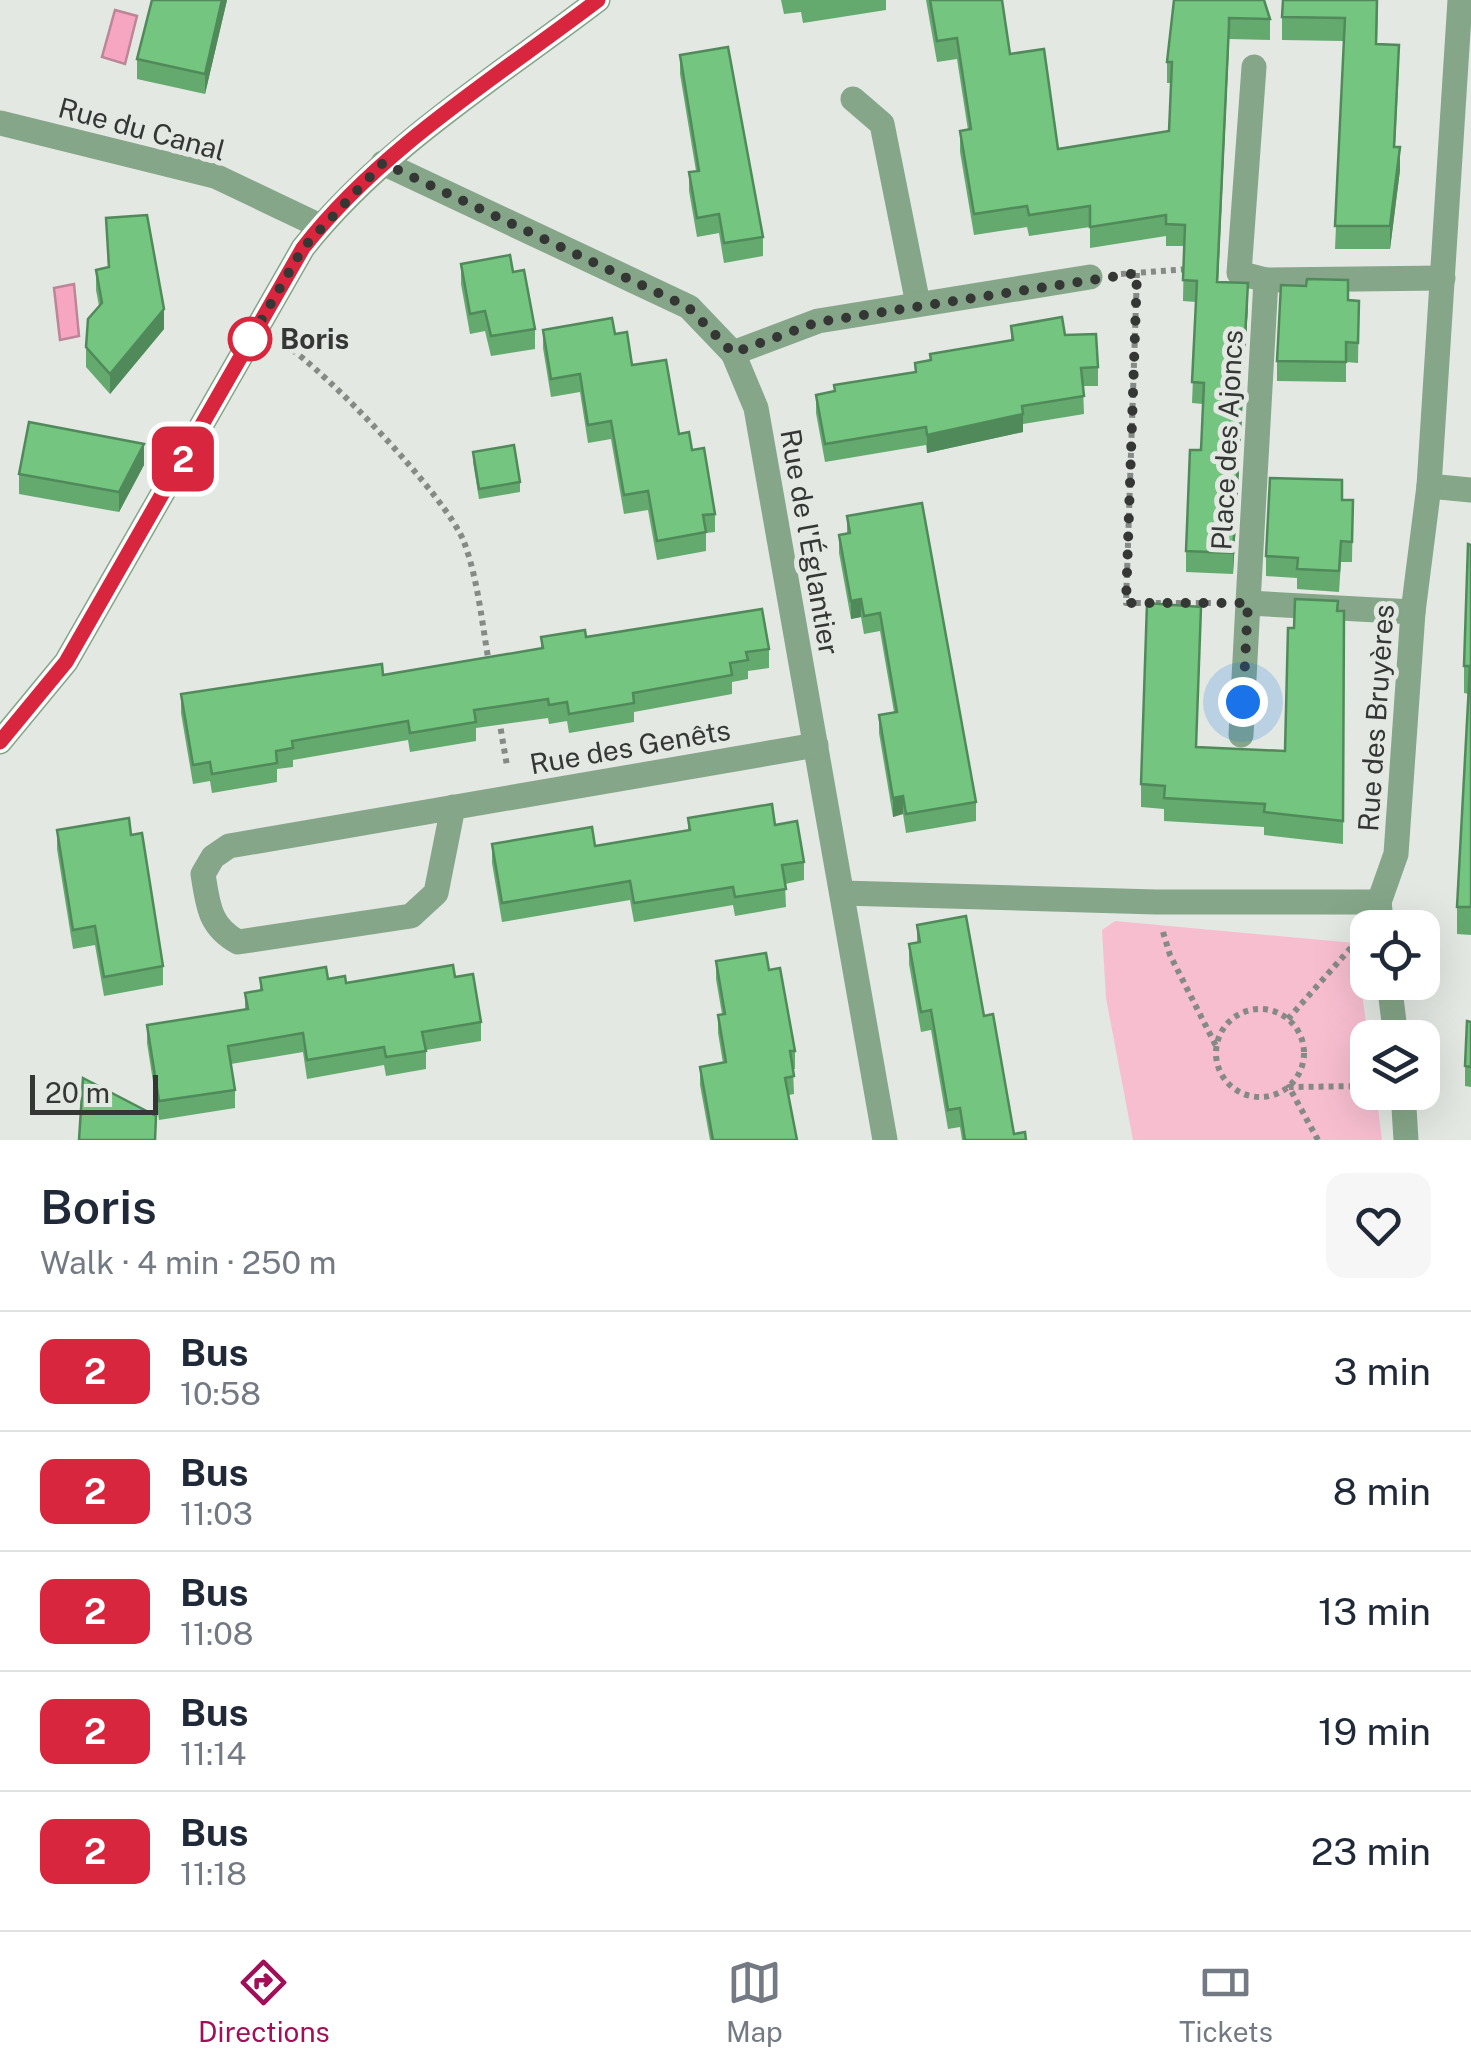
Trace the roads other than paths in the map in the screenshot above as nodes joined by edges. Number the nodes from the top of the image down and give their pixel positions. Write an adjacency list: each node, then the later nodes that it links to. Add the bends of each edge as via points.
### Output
1 (598, 0): 6 (street)
2 (1460, 0): 9 (street, Rue des Bruyères)
3 (1254, 67): 10 (street, via 1239,272)
4 (853, 99): 11 (street, via 882,124)
5 (0, 123): 7 (street, Rue du Canal, via 215,176)
6 (383, 163): 7 (street); 12 (street, Rue de l'Églantier, via 688,307)
7 (320, 226): 18 (street, via 66,662)
8 (1090, 277): 11 (street)
9 (1443, 278): 10 (street); 13 (street, Rue des Bruyères)
10 (1266, 280): 15 (street, Place des Ajoncs)
11 (918, 304): 12 (street, via 818,322)
12 (733, 353): 19 (street, Rue de l'Églantier, via 756,408)
13 (1429, 486): 14 (street); 16 (street, Rue des Bruyères)
14 (1471, 490)
15 (1248, 603): 16 (street); 17 (street, Place des Ajoncs)
16 (1413, 612): 22 (street, Rue des Bruyères, via 1396,854)
17 (1241, 735)
18 (0, 742)
19 (816, 746): 20 (street, Rue des Genêts); 21 (street, Rue de l'Églantier)
20 (453, 807): 20 (street, Rue des Genêts, via 228,846 204,874 210,918 238,942 411,916 436,894)
21 (842, 893): 23 (street); 25 (street, Rue de l'Églantier)
22 (1381, 910)
23 (1350, 913)
24 (1404, 1110): 26 (street)
25 (885, 1140)
26 (1406, 1140)

